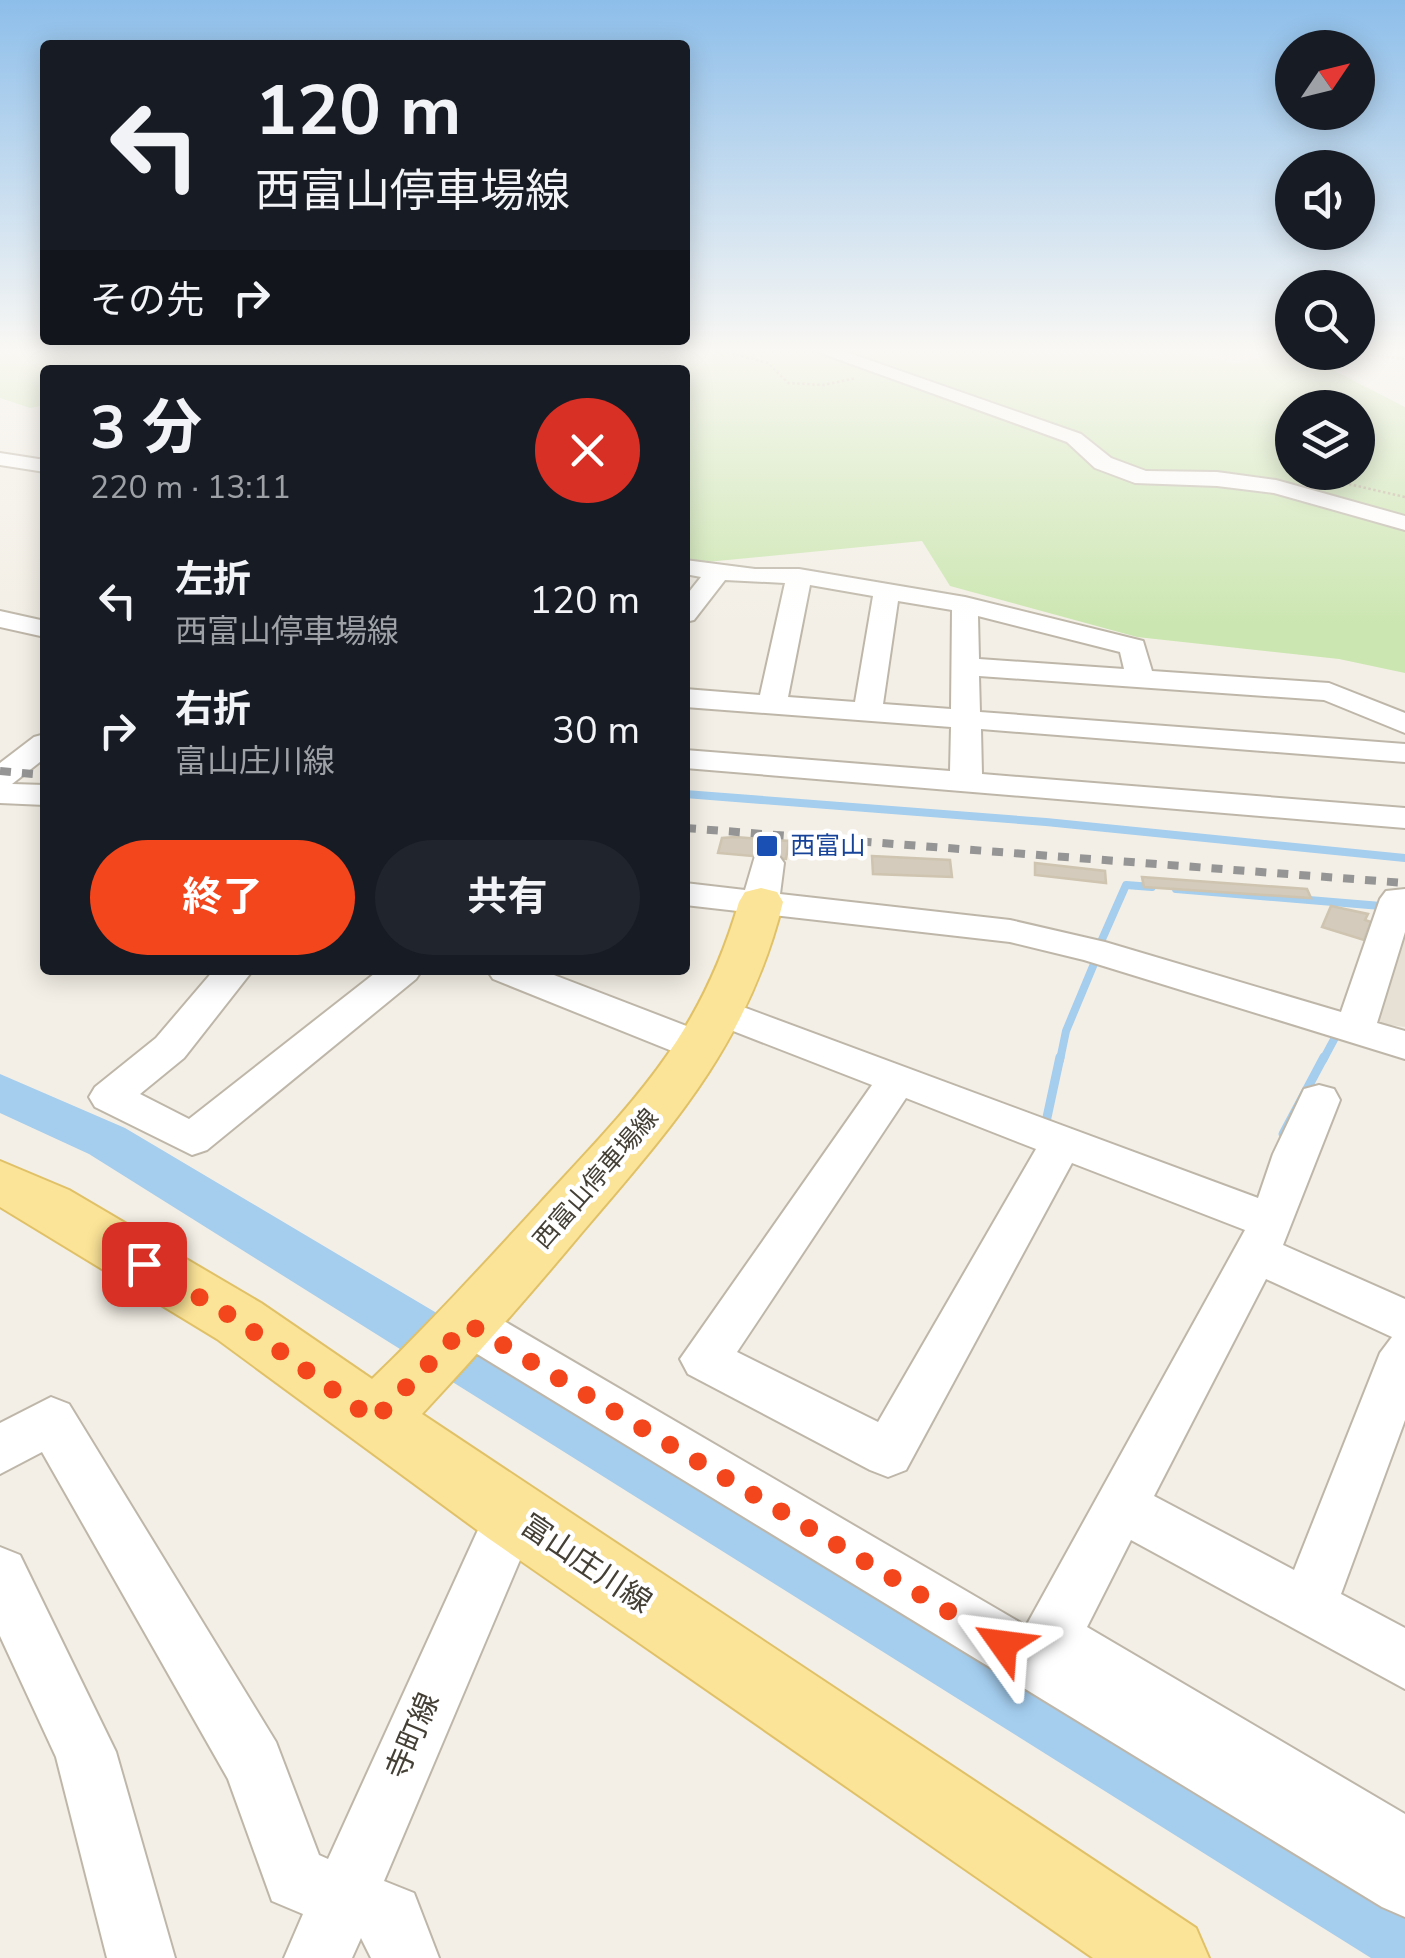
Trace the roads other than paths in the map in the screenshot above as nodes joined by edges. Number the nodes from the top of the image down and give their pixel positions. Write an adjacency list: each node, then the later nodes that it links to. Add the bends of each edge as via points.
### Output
1 (1080, 443): 4 (street, via 1103,462 1143,478 1276,488)
2 (0, 459): 3 (street)
3 (40, 465)
4 (1405, 523)
5 (690, 568): 6 (street)
6 (719, 571): 7 (street); 10 (street)
7 (798, 576): 8 (street); 16 (street)
8 (886, 592): 9 (street); 17 (street)
9 (965, 605): 13 (street); 14 (street, via 1133,647)
10 (690, 608)
11 (0, 619): 12 (street)
12 (40, 628)
13 (968, 667): 14 (street); 18 (street)
14 (1140, 678): 19 (street, via 1330,692)
15 (690, 698): 16 (street)
16 (772, 704): 17 (street)
17 (868, 711): 18 (street)
18 (966, 719): 21 (street); 24 (street)
19 (1405, 724)
20 (40, 747): 23 (street)
21 (1405, 752)
22 (690, 759): 24 (street)
23 (0, 778)
24 (966, 781): 27 (street)
25 (0, 793): 26 (street)
26 (40, 796)
27 (1273, 807): 28 (street); 29 (street)
28 (1405, 818)
29 (1285, 842)
30 (764, 882): 31 (street); 36 (street, via 1092,950); 37 (main road, 西富山停車場線, via 751,952)
31 (690, 893)
32 (1405, 900): 36 (street, via 1398,899)
33 (230, 975): 34 (street, via 170,1048 110,1097 192,1139)
34 (397, 975)
35 (523, 975): 37 (street)
36 (1354, 1029): 38 (street)
37 (712, 1030): 39 (street); 45 (main road, 西富山停車場線, via 665,1101)
38 (1405, 1044)
39 (899, 1078): 41 (street); 41 (street, via 705,1359 888,1453)
40 (1320, 1100): 43 (street)
41 (1062, 1141): 43 (street)
42 (0, 1182): 47 (main road, 富山庄川線, via 239,1321)
43 (1263, 1237): 44 (street); 49 (street)
44 (1405, 1321)
45 (468, 1324): 47 (main road, 西富山停車場線); 55 (street)
46 (1405, 1354): 52 (street)
47 (374, 1420): 50 (main road, 富山庄川線)
48 (0, 1450): 56 (street, via 51,1420 254,1764 295,1878)
49 (1121, 1506): 52 (street); 54 (street, via 1050,1638)
50 (512, 1515): 56 (street, 寺町線); 60 (main road, 富山庄川線)
51 (0, 1574): 57 (street, via 85,1752)
52 (1308, 1607): 53 (street)
53 (1405, 1660)
54 (1405, 1850)
55 (1405, 1884)
56 (344, 1896): 58 (street, 寺町線); 59 (street, via 390,1917)
57 (141, 1958)
58 (318, 1958)
59 (406, 1958)
60 (1166, 1958)

